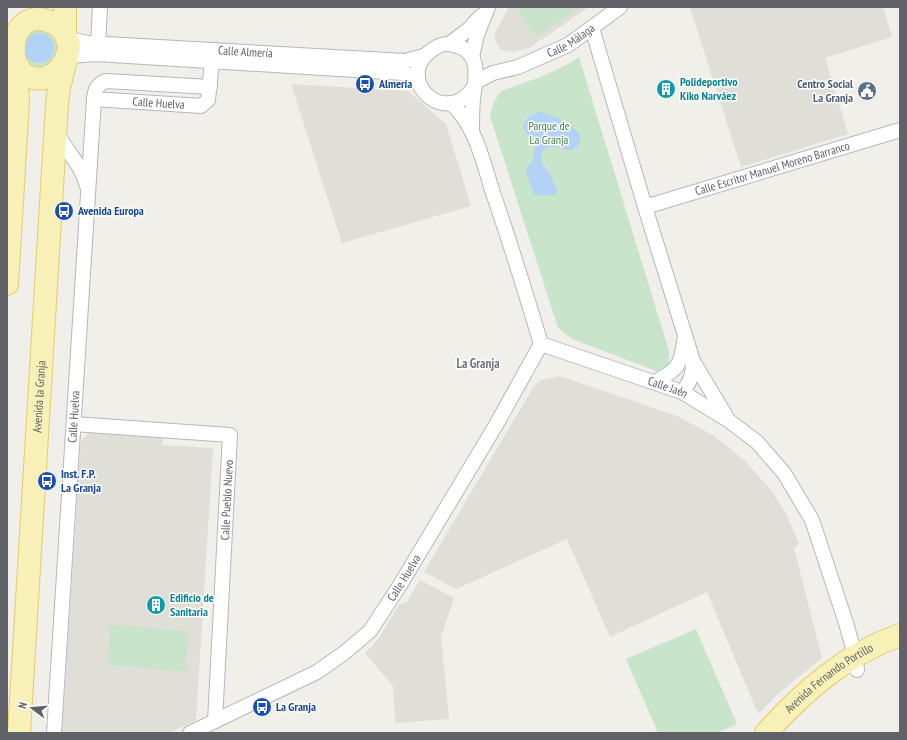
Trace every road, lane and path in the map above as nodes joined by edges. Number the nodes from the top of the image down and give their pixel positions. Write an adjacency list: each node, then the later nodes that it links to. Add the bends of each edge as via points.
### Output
1 (18, 7): 7 (main road)
2 (64, 7): 10 (main road, Avenida la Granja)
3 (100, 7): 8 (street)
4 (620, 7): 6 (street, Calle Málaga)
5 (488, 8): 9 (street, via 469,29); 12 (street, via 477,35)
6 (592, 28): 14 (street, Calle Málaga, via 568,45); 25 (street)
7 (16, 29): 10 (main road, via 30,20 39,18 56,24); 15 (main road, via 11,37 9,52)
8 (98, 44): 10 (street, Calle Almería); 11 (street, Calle Almería, via 405,60)
9 (449, 44): 11 (street, via 433,48); 12 (street, via 462,48)
10 (66, 47): 13 (street, Calle Almería, via 96,54); 15 (main road, via 55,74 43,78 29,77); 23 (main road, Avenida la Granja, via 59,88)
11 (424, 56): 16 (street, via 417,70)
12 (473, 59): 14 (street, Calle Málaga, via 506,67); 17 (street, via 477,73)
13 (212, 61): 16 (street, Calle Almería, via 402,73); 18 (street, Calle Huelva)
14 (518, 66): 17 (street, Calle Málaga, via 493,73)
15 (16, 68): 26 (main road, via 18,102)
16 (418, 78): 20 (street, via 427,96 435,101)
17 (475, 83): 20 (street, via 470,94); 21 (street)
18 (210, 87): 19 (street, Calle Huelva, via 106,81 99,84); 19 (street, Calle Huelva, via 208,100 201,106)
19 (94, 99): 24 (street, Calle Huelva)
20 (452, 103): 21 (street)
21 (472, 130): 27 (street, via 511,244)
22 (900, 130): 25 (street, Calle Escritor Manuel Moreno Barranco)
23 (56, 131): 24 (street, via 84,176); 37 (main road, Avenida la Granja)
24 (88, 192): 32 (street, Calle Huelva)
25 (645, 207): 28 (street, via 684,338)
26 (7, 284)
27 (541, 344): 29 (street, Calle Jaén); 36 (street, Calle Huelva, via 496,425 370,631 317,672)
28 (687, 360): 29 (street); 30 (street); 31 (street)
29 (655, 382): 30 (street, Calle Jaén)
30 (682, 392): 31 (street, Calle Jaén)
31 (728, 420): 35 (street, Calle Jaén, via 757,442 784,473 812,520)
32 (74, 424): 36 (street, Calle Pueblo Nuevo, via 230,434); 38 (street, Calle Huelva)
33 (900, 635): 35 (main road, Avenida Fernando Portillo)
34 (900, 650): 35 (main road, Avenida Fernando Portillo)
35 (856, 662): 40 (main road, Avenida Fernando Portillo, via 808,690); 41 (main road, Avenida Fernando Portillo)
36 (214, 721): 39 (street, Calle Huelva)
37 (19, 733)
38 (54, 733)
39 (190, 733)
40 (766, 733)
41 (785, 733)

